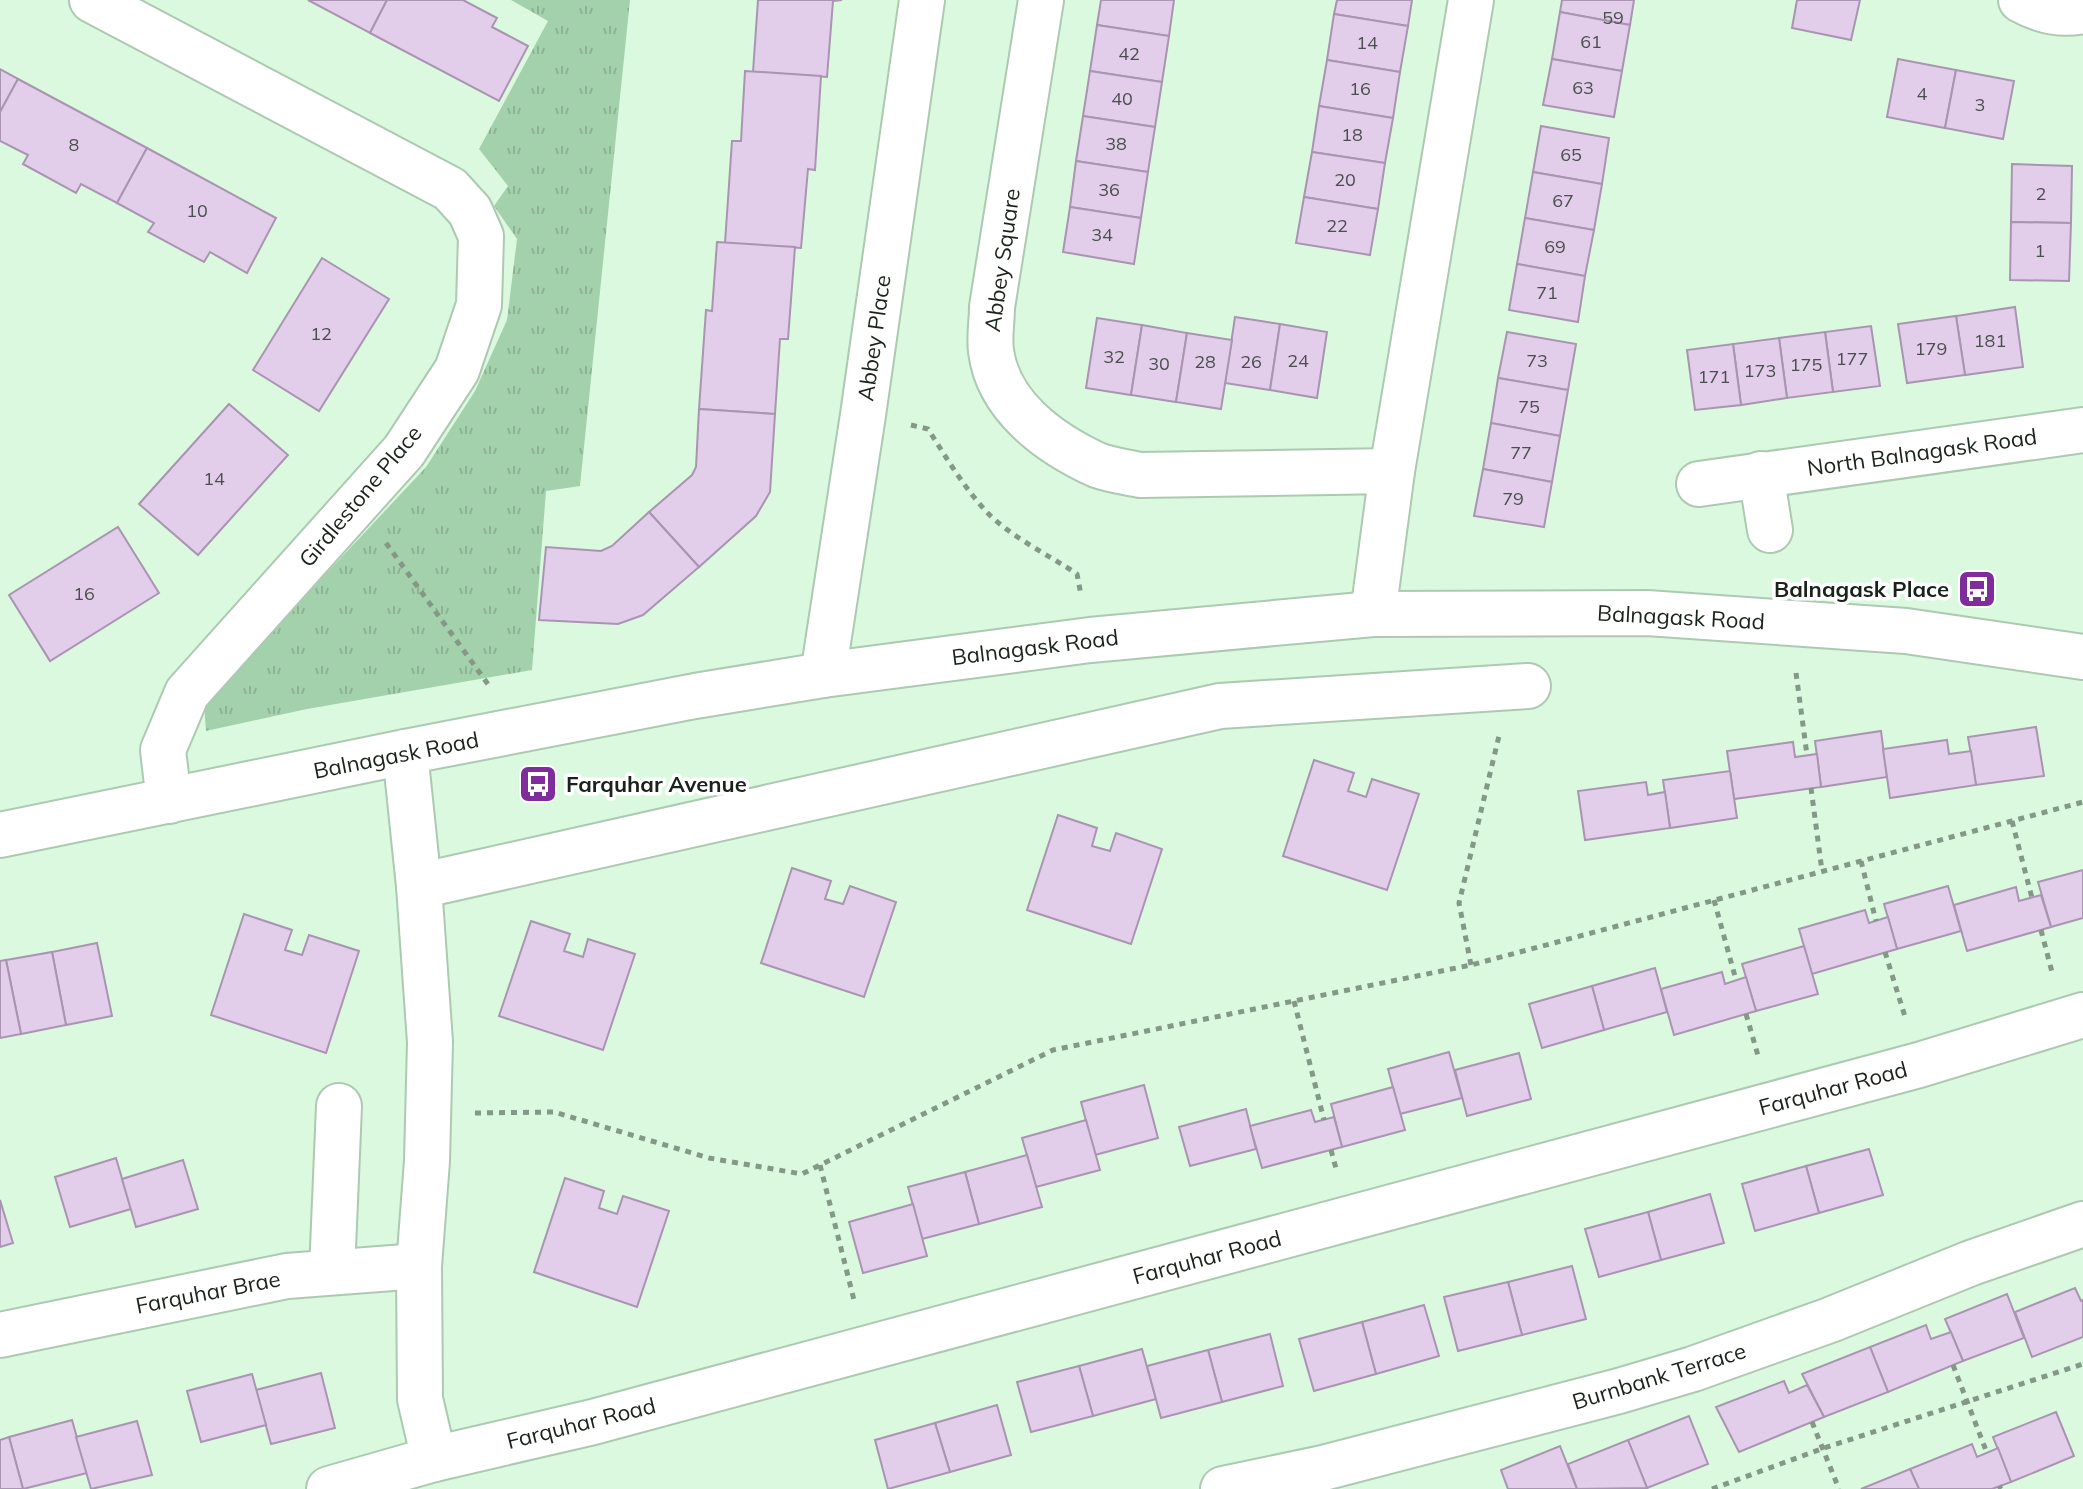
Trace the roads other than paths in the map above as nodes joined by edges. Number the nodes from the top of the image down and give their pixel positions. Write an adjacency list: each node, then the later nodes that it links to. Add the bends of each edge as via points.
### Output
1 (92, 0): 17 (street, Girdlestone Place, via 450,189 470,211 481,236 479,305 457,370 404,451 187,693 163,750)
2 (922, 0): 14 (street, Abbey Place)
3 (1041, 0): 8 (street, Abbey Square, via 992,307 990,349 1010,401 1063,446 1099,466 1140,475)
4 (1471, 0): 8 (street)
5 (2021, 0): 6 (street, via 2040,10)
6 (2083, 11)
7 (2083, 430): 9 (street, North Balnagask Road)
8 (1392, 471): 12 (street)
9 (1761, 474): 10 (street, North Balnagask Road); 11 (street)
10 (1699, 484)
11 (1770, 530)
12 (1373, 614): 13 (street, Balnagask Road, via 1647,613 1906,631); 14 (street, Balnagask Road, via 1090,640)
13 (2083, 657)
14 (823, 675): 16 (street, Balnagask Road)
15 (1528, 686): 19 (street, via 1220,706)
16 (405, 752): 17 (street, Balnagask Road); 19 (street)
17 (169, 801): 18 (street, Balnagask Road)
18 (0, 835)
19 (419, 886): 23 (street, via 430,1042)
20 (2083, 1015): 26 (street, Farquhar Road, via 1919,1065 593,1422)
21 (339, 1106): 24 (street)
22 (2083, 1224): 28 (street, Burnbank Terrace, via 1678,1374 1339,1464)
23 (419, 1266): 24 (street, Farquhar Brae); 26 (street, via 420,1399)
24 (332, 1272): 25 (street, Farquhar Brae, via 287,1276)
25 (0, 1335)
26 (434, 1459): 27 (street, Farquhar Road)
27 (329, 1489)
28 (1223, 1489)

